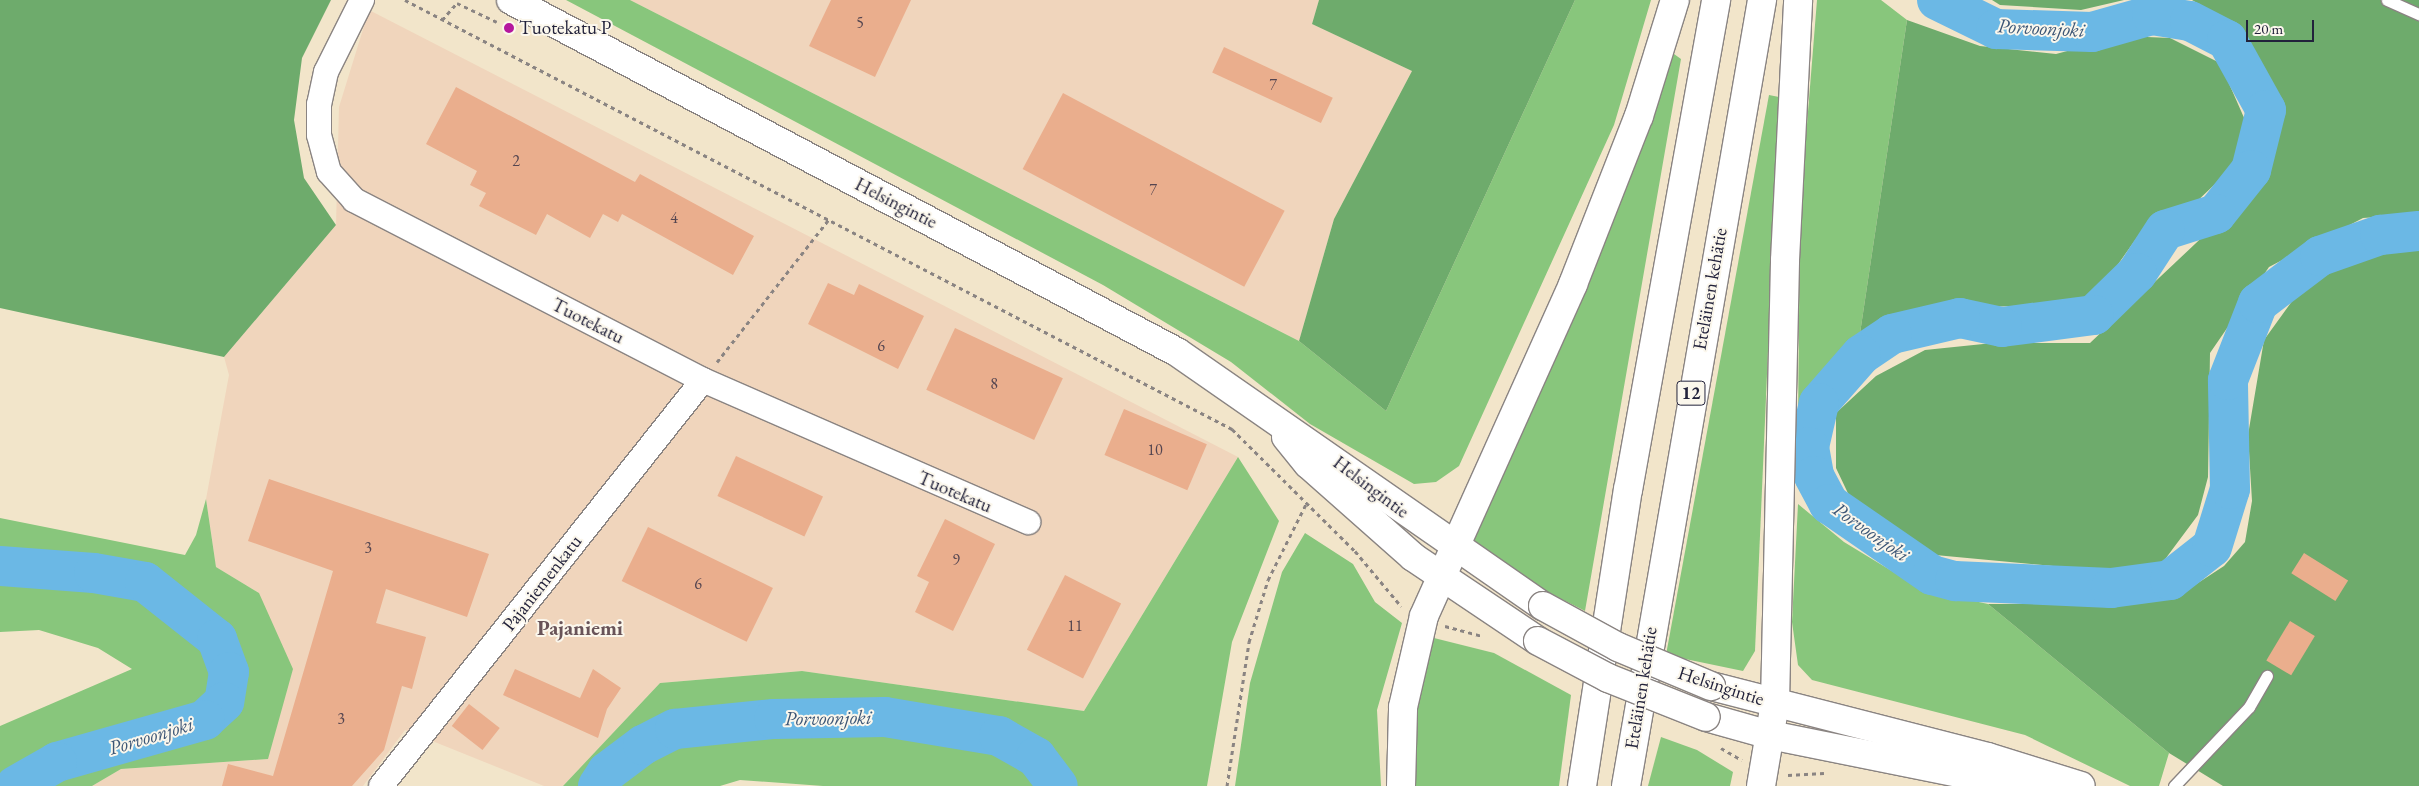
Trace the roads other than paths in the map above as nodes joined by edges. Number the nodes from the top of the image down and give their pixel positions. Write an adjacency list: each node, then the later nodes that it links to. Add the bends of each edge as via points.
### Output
1 (362, 0): 9 (street, Tuotekatu, via 326,72 319,104 319,135 329,172 354,200)
2 (1675, 0): 12 (main road, via 1608,198)
3 (1716, 0): 19 (main road, 12, via 1628,490)
4 (1762, 0): 20 (main road, Eteläinen kehätie / 12)
5 (1798, 0): 15 (main road, via 1783,330)
6 (2387, 0): 8 (lane)
7 (505, 12): 10 (main road, Helsingintie, via 1123,322 1177,352)
8 (2419, 14)
9 (703, 380): 11 (street, Tuotekatu); 17 (street, Pajaniemenkatu)
10 (1272, 421): 12 (main road, Helsingintie, via 1322,451); 13 (main road, Helsingintie, via 1308,464)
11 (1028, 522)
12 (1455, 548): 13 (main road); 15 (main road, Helsingintie, bridge, via 1543,606 1618,647 1711,686)
13 (1442, 578): 16 (main road, Helsingintie, bridge, via 1538,641 1608,678 1706,717); 18 (main road, via 1424,616 1403,707)
14 (2267, 676): 24 (lane, via 2249,708)
15 (1775, 703): 16 (main road); 23 (main road, Helsingintie, via 1988,756)
16 (1770, 735): 21 (main road); 22 (main road, Helsingintie)
17 (381, 786)
18 (1401, 786)
19 (1582, 786)
20 (1626, 786)
21 (1761, 786)
22 (2022, 786)
23 (2081, 786)
24 (2174, 786)

